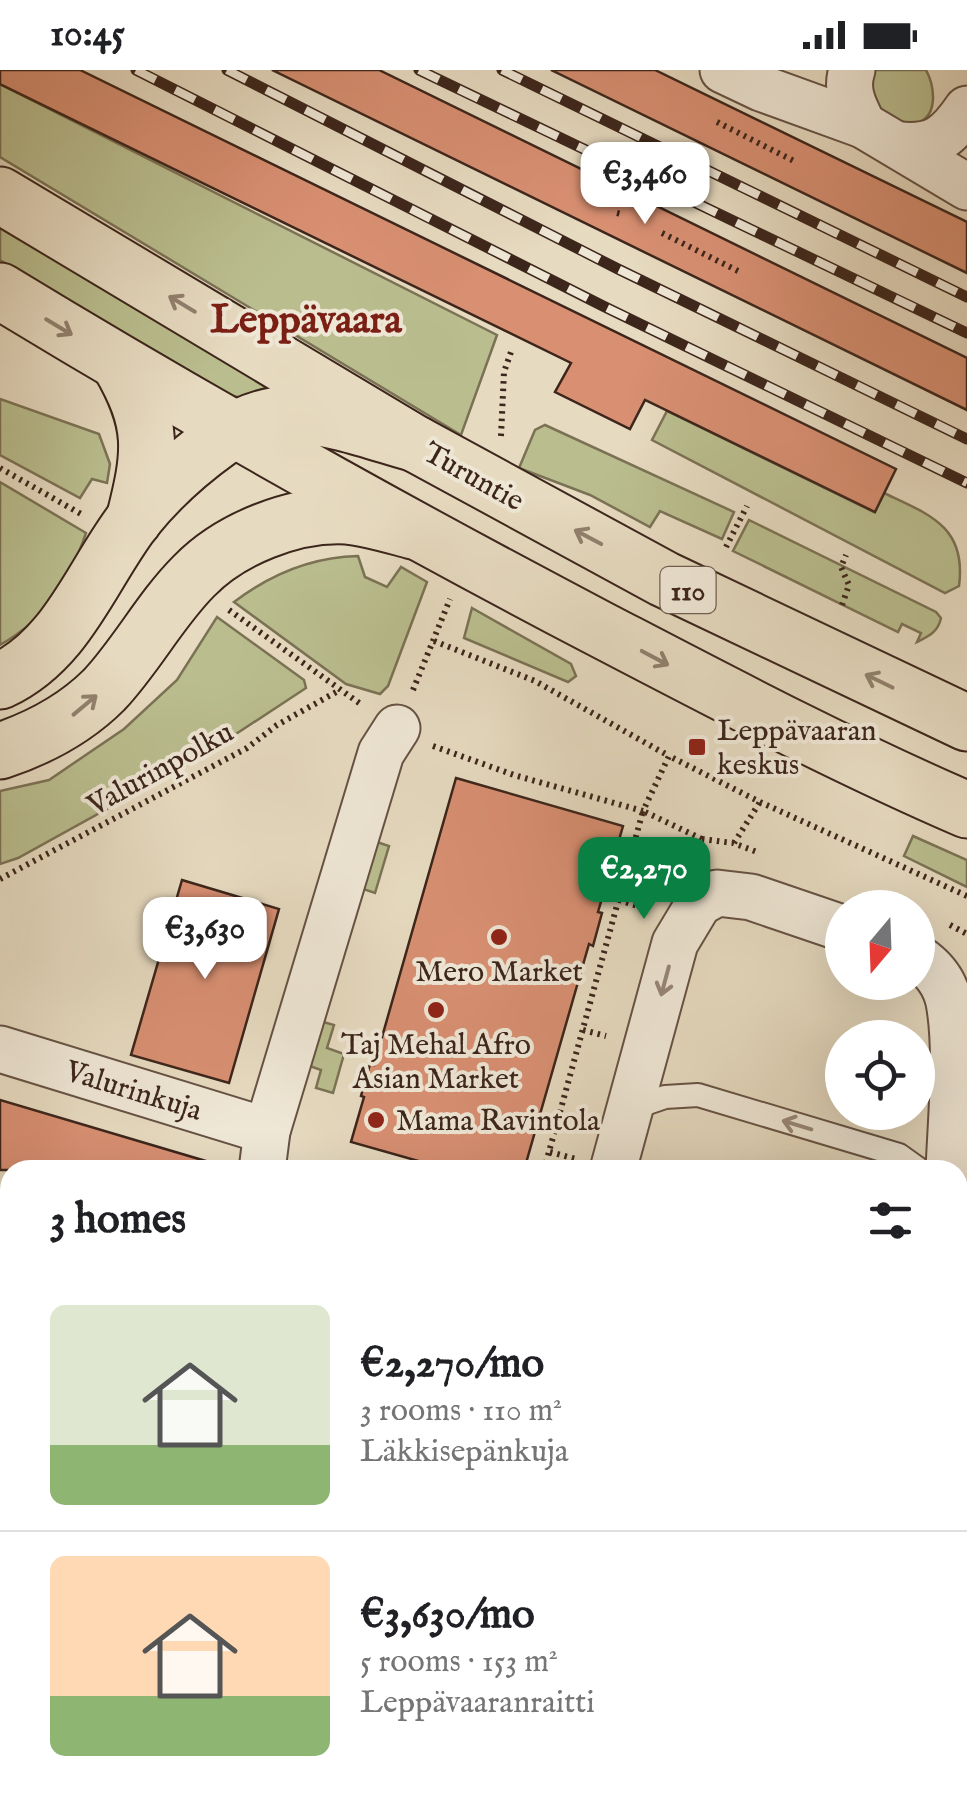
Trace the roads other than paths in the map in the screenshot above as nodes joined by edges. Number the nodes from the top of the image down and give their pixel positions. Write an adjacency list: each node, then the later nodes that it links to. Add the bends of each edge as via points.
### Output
1 (723, 70): 4 (street)
2 (852, 70): 4 (street, via 851,102)
3 (967, 108): 4 (street, via 944,136 923,147)
4 (881, 135): 5 (street)
5 (967, 187)
6 (0, 194): 10 (main road, Turuntie / 110, one-way to 6)
7 (0, 291): 8 (main road, 110, one-way to 8)
8 (118, 363): 9 (main road, 110); 11 (main road, via 138,395 148,468)
9 (234, 430): 10 (main road, via 262,417 294,414); 11 (main road); 12 (main road, 110)
10 (416, 444): 14 (main road, Turuntie / 110, one-way to 10, via 664,578)
11 (114, 521): 13 (main road, via 87,598 48,645)
12 (414, 531): 16 (main road, one-way to 12, via 68,720 104,689 193,576 251,536 344,516); 17 (main road, 110, one-way to 17, via 723,694)
13 (0, 681)
14 (967, 723)
15 (397, 728): 22 (street, via 381,753)
16 (0, 751)
17 (967, 810)
18 (825, 922): 21 (street, one-way to 21, via 751,897 717,893 699,903 675,943)
19 (935, 972): 25 (street, via 948,1000)
20 (0, 1049): 22 (street, Valurinkuja)
21 (630, 1109): 23 (street); 24 (lane, one-way to 21, via 698,1095)
22 (265, 1150)
23 (616, 1160)
24 (905, 1160)
25 (950, 1160)

